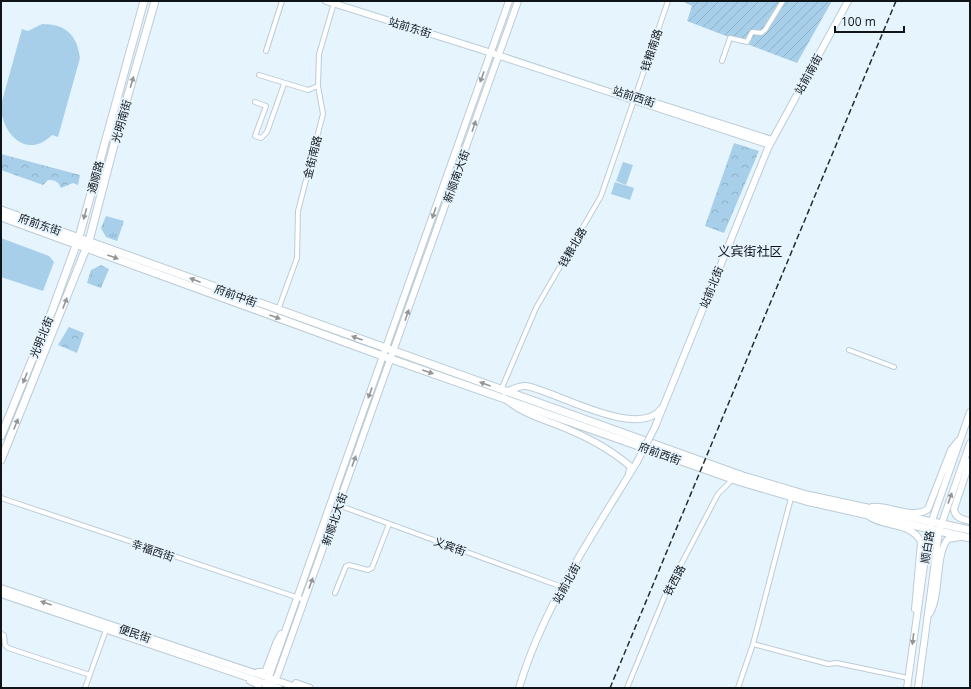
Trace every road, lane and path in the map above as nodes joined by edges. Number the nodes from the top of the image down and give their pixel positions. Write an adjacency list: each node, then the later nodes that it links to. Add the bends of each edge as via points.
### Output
1 (144, 1): 22 (main road, 通顺路, one-way to 22)
2 (155, 1): 23 (main road, 光明南街, one-way to 2)
3 (282, 1): 11 (street)
4 (326, 1): 10 (main road, 站前东街)
5 (509, 1): 12 (main road, 新顺南大街)
6 (518, 1): 12 (main road, 新顺南大街)
7 (668, 1): 17 (street, 钱粮南路)
8 (783, 1): 13 (street, via 761,33 752,32 747,42 730,38)
9 (848, 1): 19 (main road, 站前南街)
10 (337, 2): 12 (main road, 站前东街); 16 (street, 金街南路, via 319,54)
11 (266, 51)
12 (495, 53): 17 (main road, 站前西街); 25 (main road, 新顺南大街, one-way to 25); 27 (main road, 新顺南大街, one-way to 12)
13 (722, 61)
14 (259, 75): 15 (street)
15 (284, 84): 16 (street, via 308,90); 18 (street, via 267,132 261,138 255,136 266,106)
16 (318, 86): 24 (street, 金街南路, via 323,114 298,211 297,258)
17 (634, 98): 19 (main road, 站前西街); 31 (street, 钱粮北路, via 601,196 536,308)
18 (255, 102)
19 (770, 144): 32 (main road, 站前北街)
20 (1, 210): 22 (main road, 府前东街)
21 (1, 217): 22 (main road, 府前东街)
22 (78, 241): 23 (main road, 府前中街); 34 (main road, 光明北街, one-way to 34)
23 (88, 244): 24 (main road, 府前中街, one-way to 23); 28 (main road, 府前中街, one-way to 28); 37 (main road, one-way to 23)
24 (278, 310): 25 (main road, 府前中街, one-way to 24)
25 (386, 348): 27 (main road, 府前中街); 28 (main road, 新顺北大街)
26 (849, 350): 30 (street)
27 (394, 352): 29 (main road, 新顺北大街); 31 (main road, 府前西街, one-way to 27)
28 (383, 356): 29 (main road, 府前中街); 55 (main road, 新顺北大街, one-way to 55)
29 (391, 359): 31 (main road, 府前西街, one-way to 31); 43 (main road, 新顺北大街, one-way to 29)
30 (894, 367)
31 (503, 393): 32 (main road, via 525,386 625,419 652,415 661,410); 39 (main road, via 516,408 614,452 631,467); 40 (main road, 府前西街); 44 (main road, 府前西街, via 757,481)
32 (664, 404): 39 (main road, 站前北街, bridge, via 655,427)
33 (970, 412): 35 (main road, 顺白路)
34 (1, 436)
35 (961, 437): 44 (main road, via 951,450 928,509 915,513 886,507); 46 (main road, 顺白路)
36 (970, 443): 46 (main road, 顺白路, one-way to 36)
37 (1, 460)
38 (970, 461): 45 (main road, via 954,509 958,518)
39 (629, 474): 51 (main road, 站前北街)
40 (733, 479): 42 (main road, 府前西街); 74 (street, 铁西路, via 718,494 666,593)
41 (1, 498): 55 (street, 幸福西街)
42 (791, 498): 44 (main road, 府前西街); 63 (street)
43 (338, 505): 47 (street, 义宾街); 56 (main road, 新顺北大街, one-way to 43)
44 (867, 511): 46 (main road, 府前西街); 48 (main road, 府前西街); 57 (main road, via 876,521 911,529 921,542 914,600)
45 (970, 521)
46 (936, 522): 48 (main road, 顺白路); 48 (main road, 顺白路); 49 (main road, 府前西街)
47 (389, 524): 51 (street, 义宾街); 53 (street, via 372,568 368,570 349,564 346,566)
48 (934, 530): 50 (main road, 府前西街); 57 (main road, 顺白路); 58 (main road, 顺白路)
49 (970, 530)
50 (970, 538): 58 (main road, via 952,538 944,544 935,601)
51 (562, 586): 73 (main road, 站前北街, via 526,662)
52 (1, 588): 64 (main road, 便民街, one-way to 52)
53 (335, 593)
54 (1, 594): 60 (main road, 便民街)
55 (297, 597): 56 (street, 幸福西街); 59 (main road, 新顺北大街)
56 (305, 600): 61 (main road, 新顺北大街)
57 (917, 614): 66 (main road, 顺白路, one-way to 66)
58 (927, 618): 77 (main road, 顺白路)
59 (286, 628): 64 (main road, via 277,641 264,672 225,661); 67 (main road, 新顺北大街)
60 (106, 630): 64 (main road, 便民街); 65 (street)
61 (293, 632): 67 (main road, 新顺北大街); 72 (main road, via 280,677)
62 (1, 634): 65 (street, via 4,635 4,645 8,648)
63 (753, 644): 66 (street, via 828,664 837,663); 75 (street)
64 (209, 661): 67 (main road, 便民街); 69 (main road, via 223,672 255,683)
65 (90, 675): 68 (street)
66 (908, 678): 76 (main road, 顺白路)
67 (270, 684): 70 (main road); 71 (main road)
68 (85, 688)
69 (260, 688)
70 (279, 688)
71 (299, 688)
72 (310, 688)
73 (519, 688)
74 (627, 688)
75 (738, 688)
76 (907, 688)
77 (918, 688)

